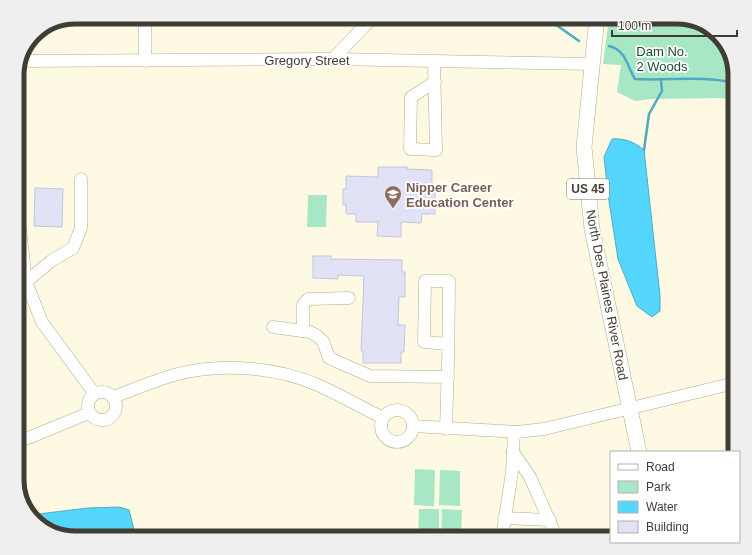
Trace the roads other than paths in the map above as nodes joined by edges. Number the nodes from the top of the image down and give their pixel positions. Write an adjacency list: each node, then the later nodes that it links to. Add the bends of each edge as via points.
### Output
1 (145, 24): 5 (street)
2 (366, 24): 4 (street)
3 (596, 24): 8 (main road, North Des Plaines River Road / US 45)
4 (333, 59): 5 (street, Gregory Street); 7 (street, Gregory Street)
5 (145, 61): 6 (street, Gregory Street)
6 (26, 62)
7 (434, 62): 8 (street, Gregory Street); 9 (street)
8 (592, 64): 21 (main road, North Des Plaines River Road / US 45, via 584,147 592,229)
9 (435, 82): 9 (street, via 436,150 410,149 411,97)
10 (81, 179): 12 (street, via 81,228 73,248 51,261)
11 (24, 264): 12 (street)
12 (26, 282): 19 (street, via 42,322)
13 (349, 298): 15 (street, via 308,299 303,305)
14 (273, 327): 15 (street)
15 (303, 331): 17 (street, via 310,332 323,341 329,358 363,374)
16 (448, 344): 16 (street, via 424,342 425,281 449,281); 17 (street)
17 (448, 376): 25 (street)
18 (728, 385): 21 (street)
19 (94, 393): 20 (street, via 102,391); 22 (street, via 87,402)
20 (113, 397): 22 (street, via 116,410 108,419 99,420); 23 (street, via 174,375 206,370 247,369 273,372 317,385)
21 (629, 409): 26 (street, via 544,429); 28 (main road, North Des Plaines River Road / US 45)
22 (89, 413): 27 (street)
23 (383, 418): 24 (street, via 391,411 402,410 410,416); 24 (street, via 381,428 390,440 406,439)
24 (413, 426): 25 (street)
25 (446, 429): 26 (street)
26 (514, 432): 29 (street)
27 (24, 438)
28 (639, 451)
29 (513, 452): 30 (street); 31 (street, via 530,476)
30 (504, 518): 31 (street); 32 (street)
31 (550, 520): 33 (street)
32 (503, 531)
33 (554, 531)

